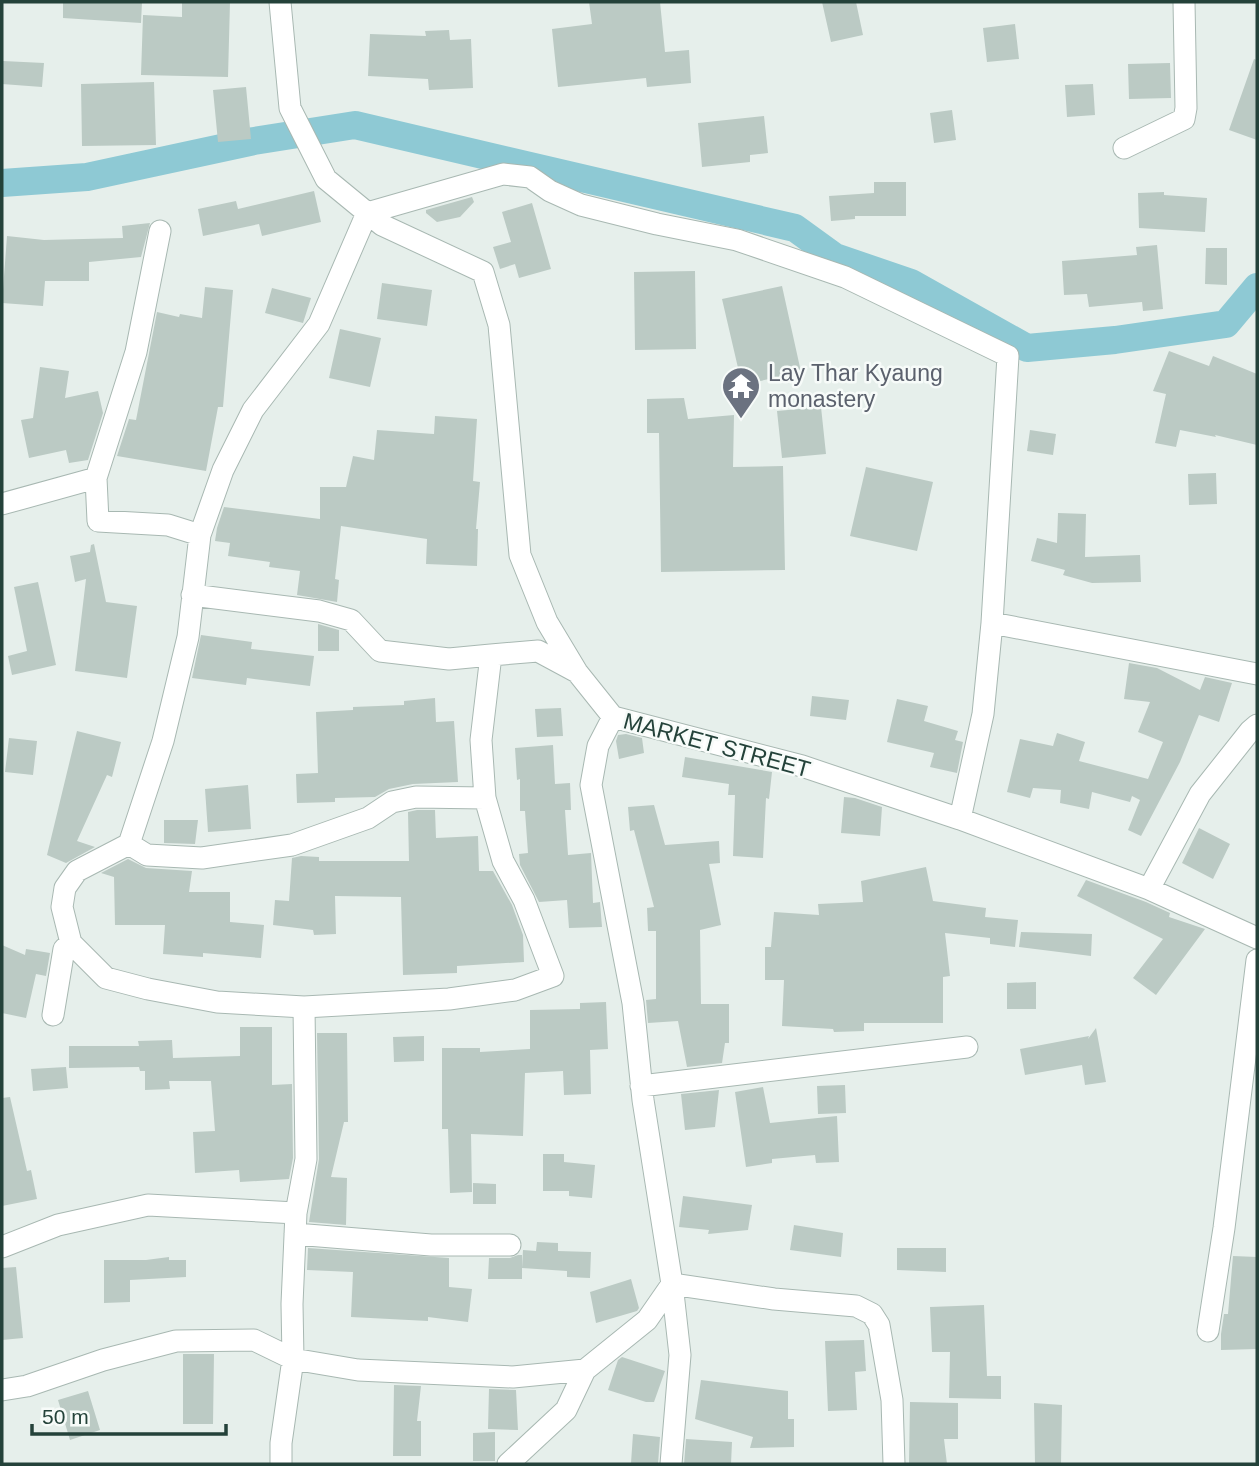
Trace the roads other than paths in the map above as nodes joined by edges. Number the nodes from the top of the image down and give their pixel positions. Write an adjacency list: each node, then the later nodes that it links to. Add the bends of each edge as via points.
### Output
1 (280, 2): 4 (street, MARKET STREET, via 290,108 327,179)
2 (1184, 2): 3 (street, via 1184,118)
3 (1124, 148)
4 (367, 213): 8 (street, via 319,324 253,410 223,470); 10 (street, via 503,174 530,177 581,205 737,240 845,277 1008,356); 12 (street, MARKET STREET, via 382,225 483,272 499,325 520,555 547,622)
5 (160, 231): 6 (street, via 136,352)
6 (96, 478): 7 (street); 8 (street, via 98,521 168,525)
7 (2, 504)
8 (200, 535): 9 (street)
9 (192, 596): 11 (street, via 319,611 351,620 380,651 449,659); 18 (street, via 188,637 163,741)
10 (992, 623): 13 (street); 17 (street, via 983,714)
11 (491, 655): 12 (street, via 538,651); 16 (street, via 481,740)
12 (577, 672): 14 (street, MARKET STREET)
13 (1257, 674)
14 (613, 717): 17 (street, MARKET STREET, via 802,766); 26 (street, via 598,746 592,785 633,1003)
15 (1257, 725): 19 (street, via 1200,794)
16 (485, 798): 18 (street, via 404,799 368,818 292,845 202,858 147,855); 23 (street, via 503,861 524,900 552,976 515,990 462,997)
17 (960, 819): 19 (street, MARKET STREET)
18 (128, 844): 21 (street, via 77,871 65,888 62,907)
19 (1149, 889): 20 (street, MARKET STREET)
20 (1257, 938)
21 (71, 943): 23 (street, via 106,978 217,1002); 24 (street, via 64,949)
22 (1257, 960): 31 (street)
23 (304, 1007): 27 (street, via 306,1160)
24 (53, 1015)
25 (967, 1047): 26 (street)
26 (641, 1086): 30 (street)
27 (295, 1224): 28 (street, via 431,1245); 29 (street, via 148,1205 58,1225); 32 (street)
28 (510, 1245)
29 (2, 1247)
30 (672, 1284): 33 (street, via 647,1320); 37 (street, via 680,1355); 38 (street, via 856,1306 872,1314 879,1325 892,1400)
31 (1208, 1331)
32 (292, 1359): 33 (street, via 358,1370 513,1377); 34 (street, via 254,1340 176,1341); 35 (street)
33 (585, 1370): 36 (street, via 566,1410)
34 (2, 1390)
35 (281, 1464)
36 (508, 1464)
37 (671, 1464)
38 (894, 1464)

